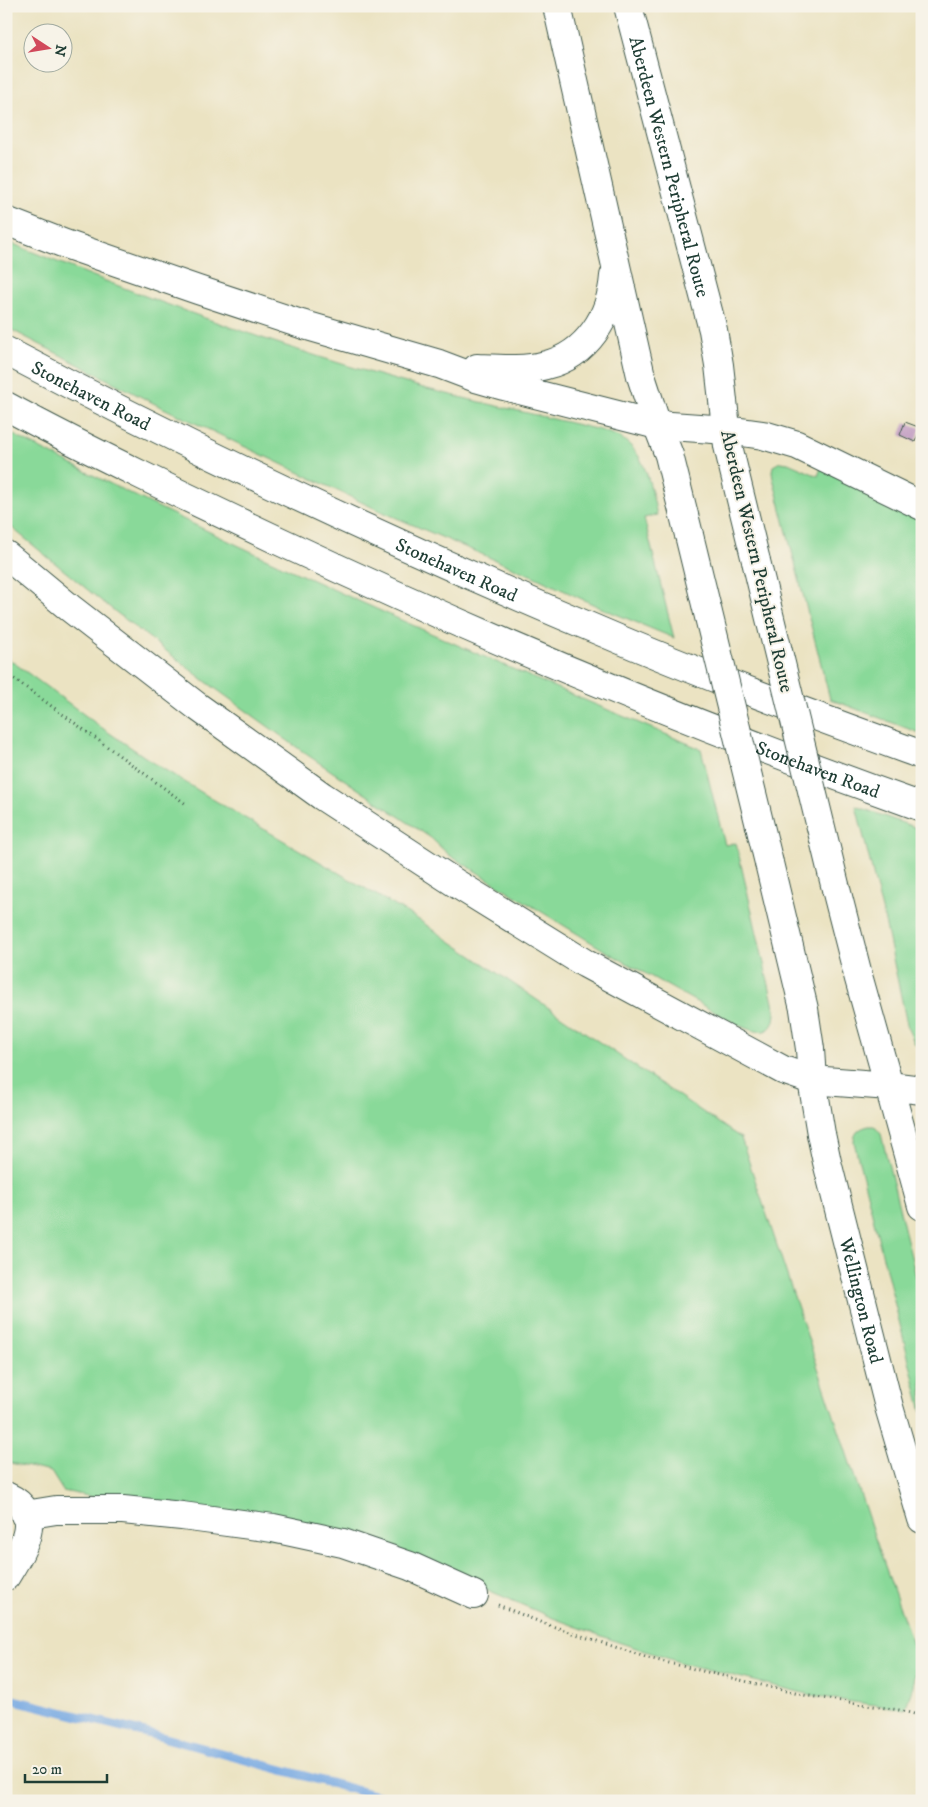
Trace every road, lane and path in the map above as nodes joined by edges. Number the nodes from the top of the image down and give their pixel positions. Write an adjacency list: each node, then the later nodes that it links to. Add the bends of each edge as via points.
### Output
1 (557, 6): 4 (main road)
2 (628, 6): 9 (main road, Aberdeen Western Peripheral Route, via 713,330)
3 (6, 221): 6 (main road, via 198,290)
4 (612, 252): 6 (main road, via 613,292 609,306 595,332 574,353 532,368 494,369); 8 (main road, via 641,376)
5 (6, 351): 13 (main road, Stonehaven Road, via 221,461 496,586 680,664)
6 (439, 364): 8 (main road, via 504,386)
7 (6, 406): 15 (main road, Stonehaven Road, via 153,482 440,615 694,722)
8 (657, 425): 9 (main road); 16 (main road, bridge, via 673,470 804,1009)
9 (727, 430): 10 (main road, via 763,435 797,445); 17 (main road, Aberdeen Western Peripheral Route, bridge, via 732,462 836,889)
10 (922, 506)
11 (6, 555): 16 (main road, via 198,708 322,796 457,884 586,964 783,1070)
12 (6, 672): 14 (path)
13 (922, 755)
14 (186, 804)
15 (922, 808)
16 (812, 1080): 17 (main road); 22 (main road, Wellington Road, via 830,1173 889,1407)
17 (890, 1086): 18 (main road); 19 (main road)
18 (922, 1090)
19 (922, 1206)
20 (6, 1496): 21 (main road)
21 (26, 1516): 23 (main road, via 27,1539); 24 (main road, via 56,1510 123,1510 273,1528 342,1543 410,1566)
22 (922, 1519)
23 (6, 1576)
24 (474, 1596): 25 (path, via 648,1658 803,1695)
25 (922, 1716)

